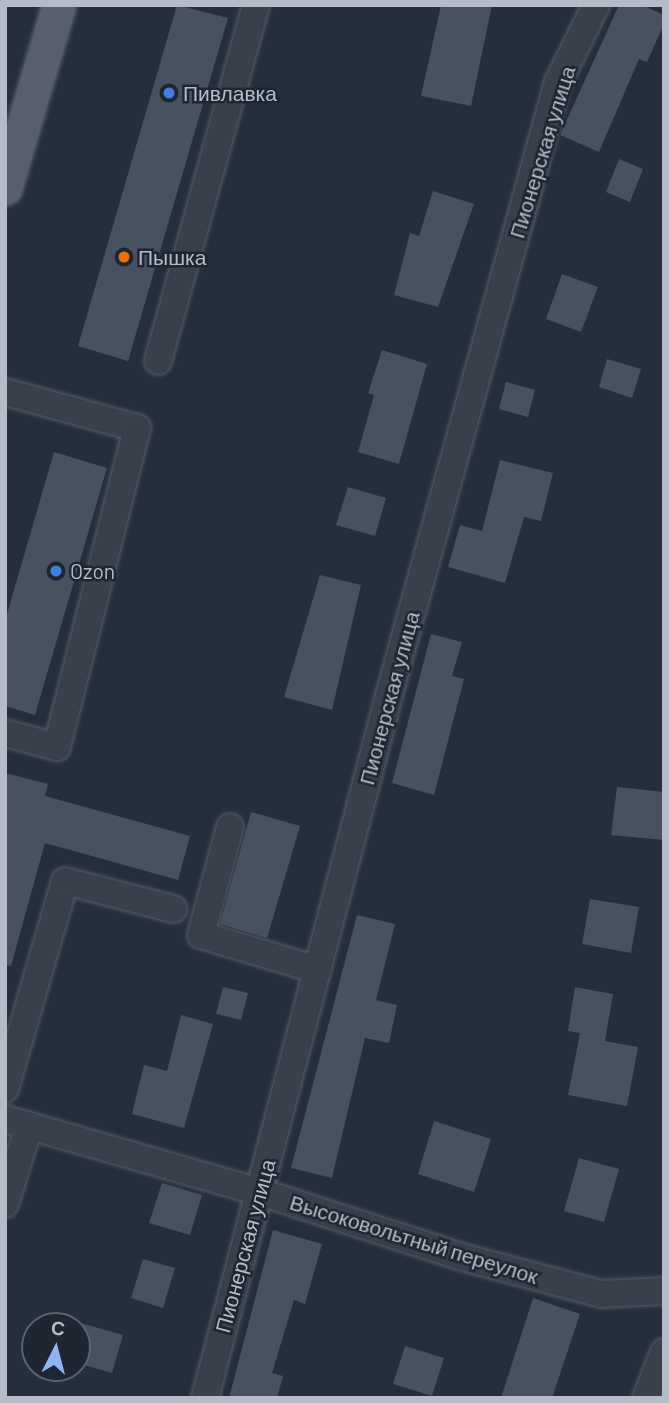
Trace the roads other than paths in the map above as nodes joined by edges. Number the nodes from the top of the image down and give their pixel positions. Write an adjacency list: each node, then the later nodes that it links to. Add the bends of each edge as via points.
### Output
1 (59, 5): 4 (main road)
2 (256, 5): 5 (street)
3 (596, 5): 10 (street, Пионерская улица, via 558,82)
4 (5, 188)
5 (158, 361)
6 (5, 392): 7 (street, via 137,428 57,747)
7 (5, 733)
8 (230, 827): 10 (street, via 201,935)
9 (173, 909): 11 (street, via 65,881)
10 (318, 970): 13 (street, Пионерская улица)
11 (5, 1089)
12 (17, 1122): 13 (street, Высоковольтный переулок); 14 (street)
13 (260, 1192): 15 (street, Высоковольтный переулок, via 463,1257 601,1294); 17 (street, Пионерская улица)
14 (5, 1203)
15 (664, 1292)
16 (664, 1352): 18 (street)
17 (205, 1398)
18 (646, 1398)

